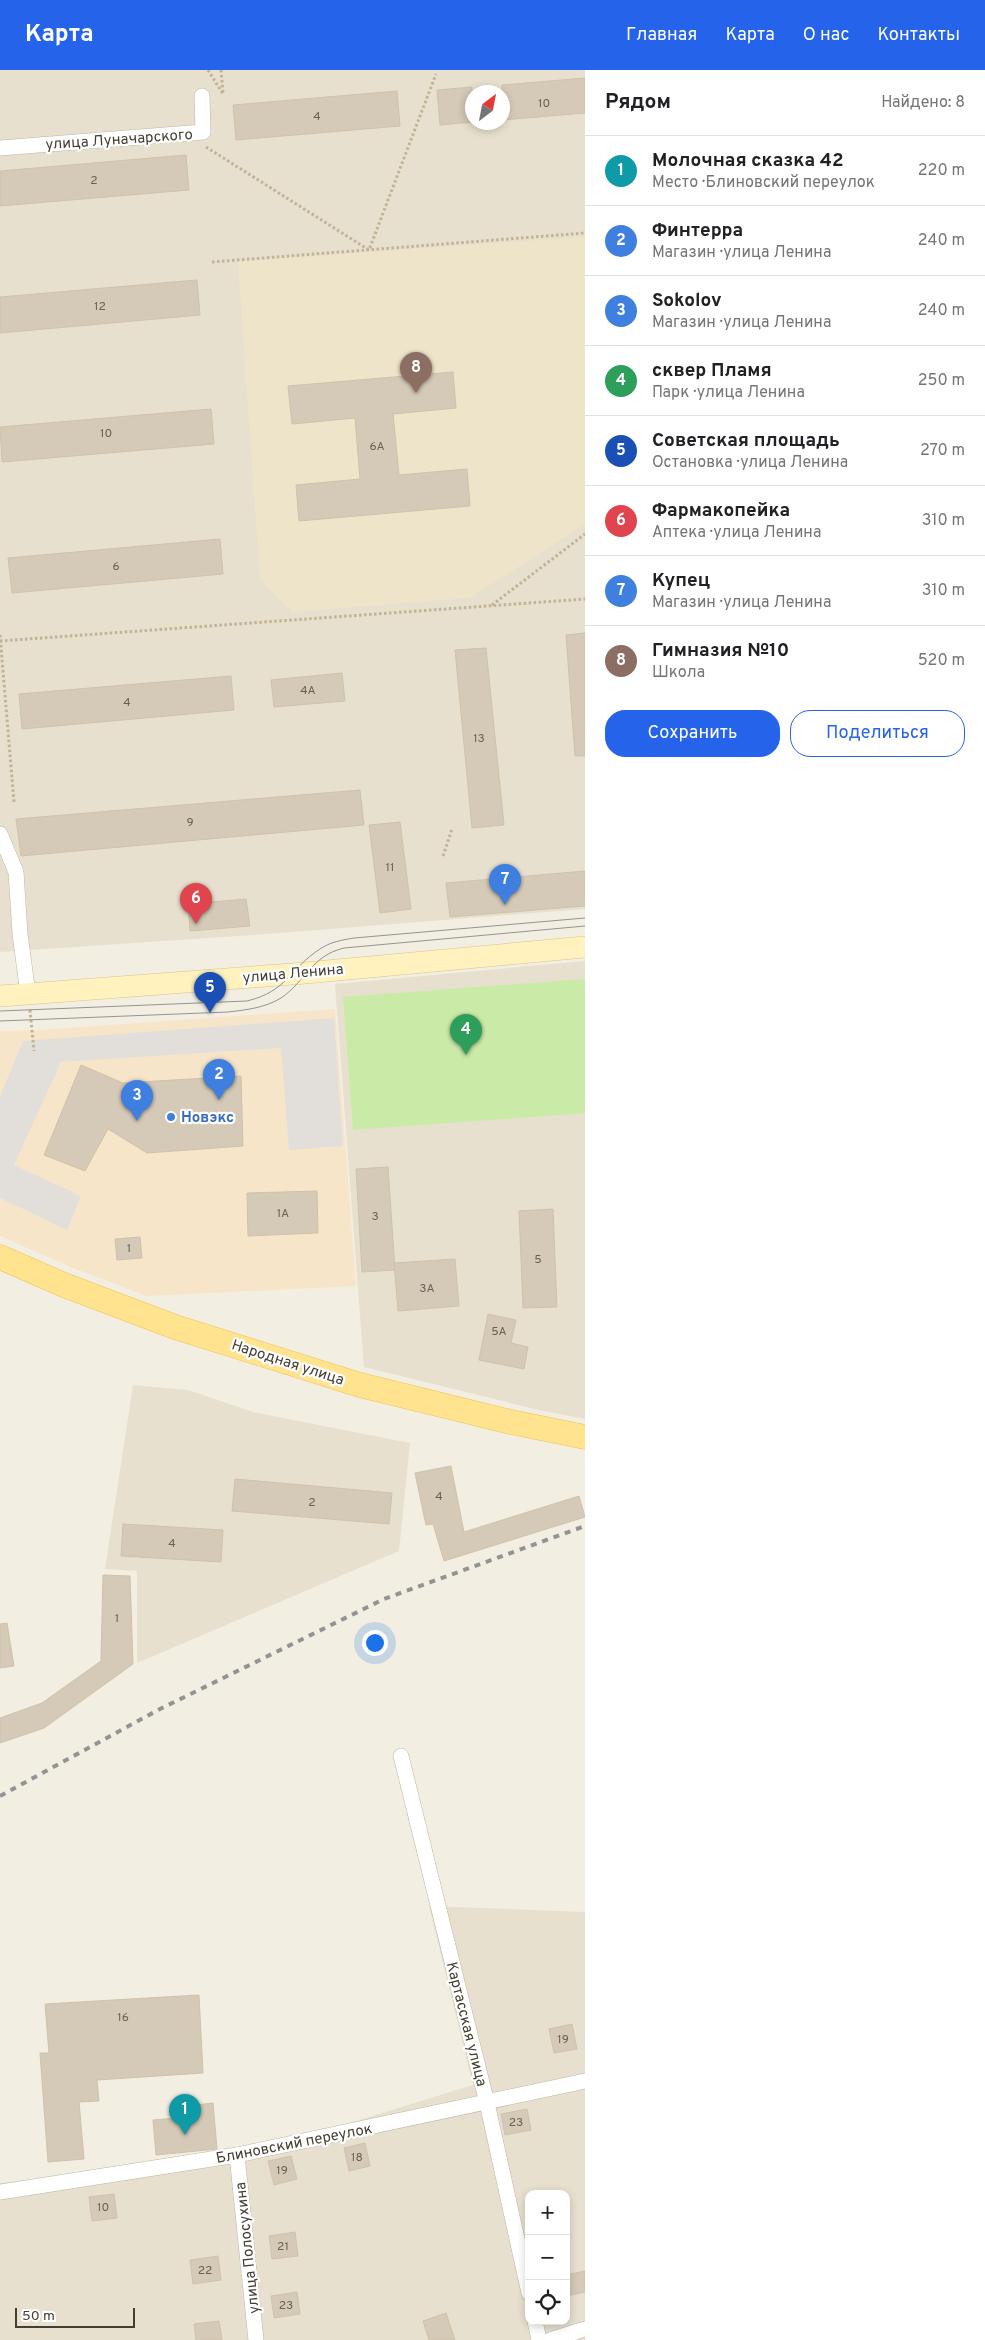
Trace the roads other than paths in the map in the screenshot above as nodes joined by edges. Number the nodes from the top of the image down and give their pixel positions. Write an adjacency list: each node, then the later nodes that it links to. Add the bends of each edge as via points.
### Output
1 (202, 96): 2 (street, улица Луначарского, via 203,132)
2 (0, 148)
3 (0, 834): 5 (street, via 16,872)
4 (585, 947): 5 (main road, улица Ленина)
5 (28, 994): 6 (main road, улица Ленина)
6 (0, 996)
7 (0, 1257): 8 (main road, Народная улица, via 64,1285 175,1326 360,1385)
8 (585, 1437)
9 (401, 1756): 11 (street, Картасская улица)
10 (585, 2081): 11 (street, Блиновский переулок)
11 (487, 2103): 12 (street, Блиновский переулок); 14 (street, Картасская улица)
12 (237, 2155): 13 (street, Блиновский переулок); 17 (street, улица Полосухина)
13 (0, 2192)
14 (526, 2280)
15 (536, 2325): 18 (street)
16 (585, 2328): 19 (street)
17 (256, 2340)
18 (539, 2340)
19 (550, 2340)

